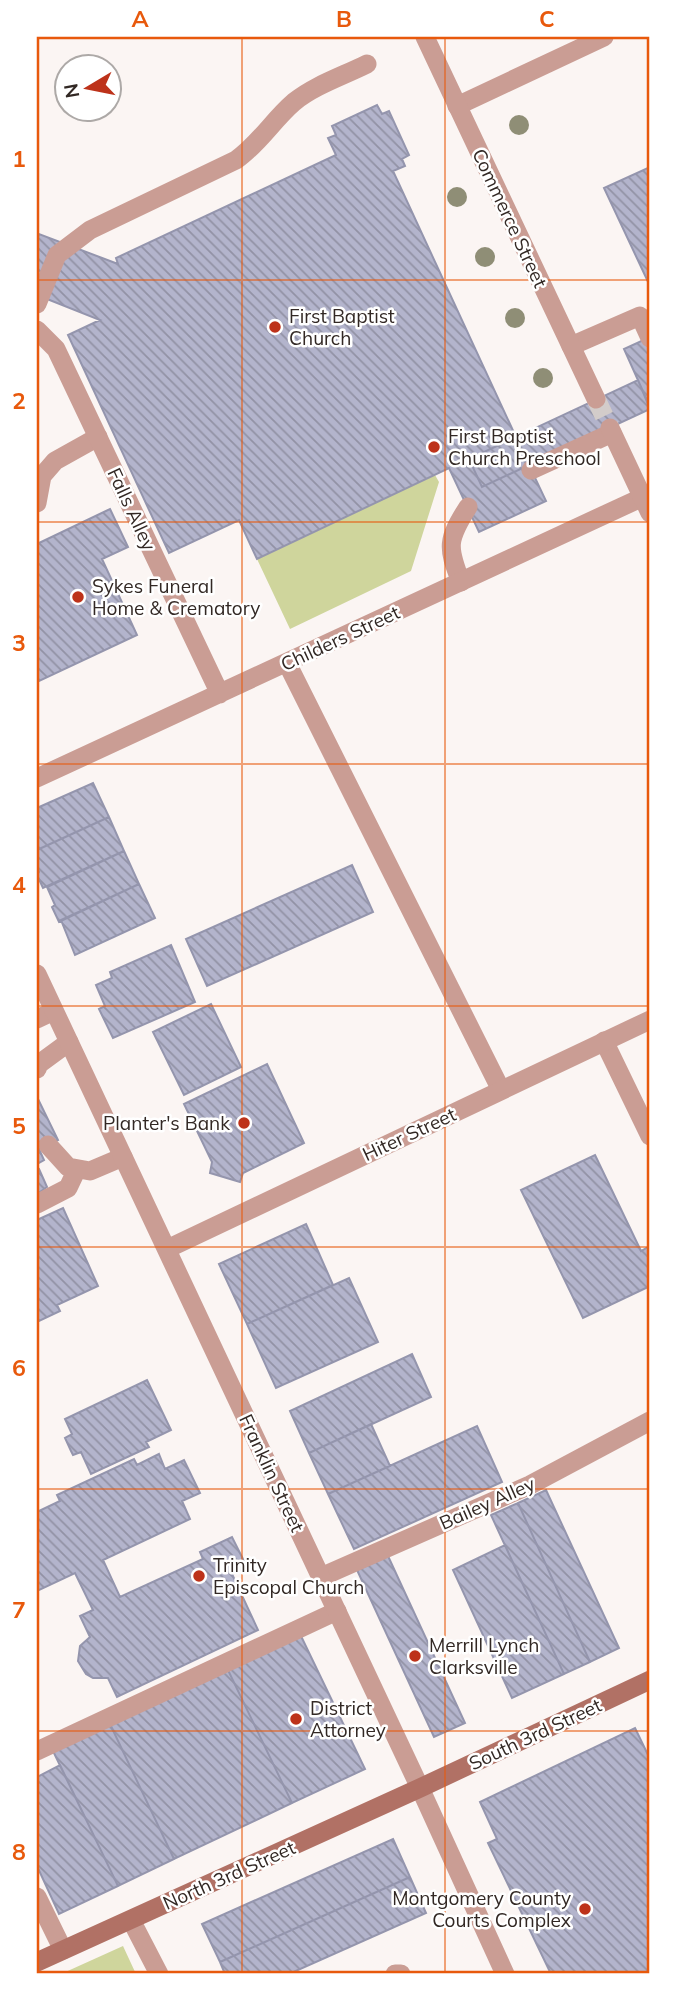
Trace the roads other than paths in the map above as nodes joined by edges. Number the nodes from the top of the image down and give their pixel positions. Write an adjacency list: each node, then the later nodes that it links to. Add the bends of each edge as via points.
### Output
1 (425, 37): 4 (street, Commerce Street)
2 (604, 37): 4 (street)
3 (367, 64): 5 (street, via 294,103 236,160 73,242 57,255)
4 (457, 106): 8 (street, Commerce Street)
5 (37, 304)
6 (37, 330): 10 (street, Falls Alley, via 56,349)
7 (650, 338): 8 (street, via 640,316)
8 (571, 346): 9 (street, Commerce Street)
9 (596, 399)
10 (98, 437): 12 (street, via 55,461 42,476); 17 (street, Falls Alley)
11 (531, 470): 13 (street, via 611,430)
12 (37, 503)
13 (646, 505): 15 (street, Childers Street)
14 (468, 507): 15 (street, via 449,551)
15 (461, 582): 16 (street, Childers Street)
16 (287, 663): 17 (street, Childers Street); 25 (street)
17 (220, 694): 18 (street, Childers Street)
18 (37, 778)
19 (37, 974): 20 (street, Franklin Street)
20 (45, 1015): 23 (street, Franklin Street)
21 (650, 1020): 22 (street, Hiter Street)
22 (604, 1041): 25 (street, Hiter Street); 26 (street)
23 (69, 1042): 24 (street); 28 (street, Franklin Street)
24 (37, 1069)
25 (501, 1090): 31 (street, Hiter Street)
26 (650, 1136)
27 (48, 1146): 29 (street, via 68,1167)
28 (123, 1157): 29 (street, via 90,1171); 31 (street, Franklin Street)
29 (77, 1169): 30 (street, via 68,1188)
30 (37, 1204)
31 (167, 1249): 33 (street, Franklin Street)
32 (650, 1421): 33 (street, Bailey Alley, via 530,1485)
33 (321, 1577): 34 (street, Franklin Street)
34 (337, 1611): 36 (street); 37 (street, Franklin Street)
35 (650, 1680): 37 (main road, South 3rd Street)
36 (37, 1751)
37 (420, 1788): 39 (main road, North 3rd Street); 45 (street, Franklin Street)
38 (37, 1897): 40 (street)
39 (131, 1920): 40 (main road, North 3rd Street); 42 (street)
40 (63, 1950): 41 (main road, North 3rd Street)
41 (37, 1962)
42 (159, 1974)
43 (395, 1974): 44 (street)
44 (401, 1974)
45 (505, 1974)

